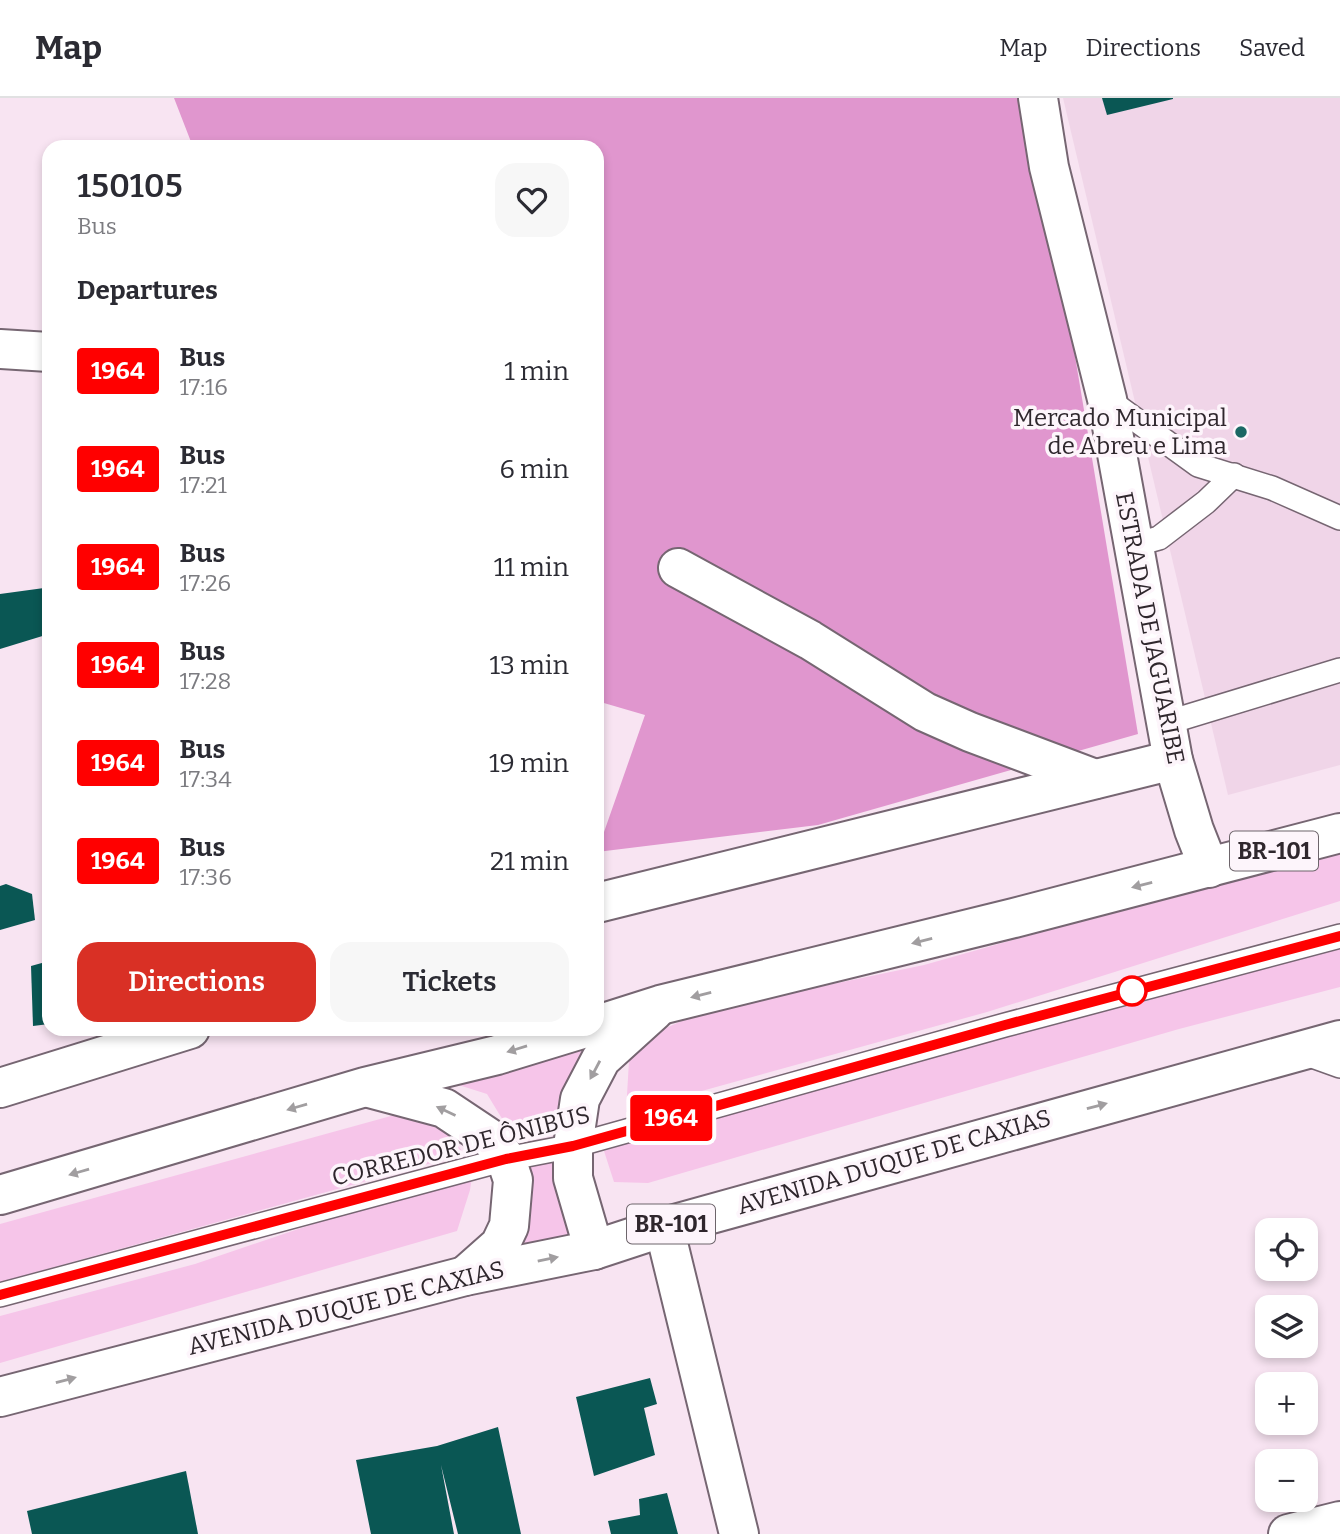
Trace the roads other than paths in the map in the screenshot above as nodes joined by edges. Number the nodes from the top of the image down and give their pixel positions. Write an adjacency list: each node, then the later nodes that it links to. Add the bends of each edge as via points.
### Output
1 (1038, 98): 4 (main road, ESTRADA DE JAGUARIBE, via 1049,167)
2 (0, 349): 3 (main road)
3 (42, 352)
4 (1107, 399): 5 (lane, via 1198,465); 7 (main road, ESTRADA DE JAGUARIBE)
5 (1234, 475): 6 (lane); 7 (lane, via 1159,538)
6 (1340, 518)
7 (1134, 545): 10 (main road, ESTRADA DE JAGUARIBE)
8 (678, 568): 12 (main road, via 810,640 925,712)
9 (1340, 670): 10 (lane)
10 (1166, 723): 11 (main road, ESTRADA DE JAGUARIBE)
11 (1173, 760): 12 (main road); 14 (main road, ESTRADA DE JAGUARIBE)
12 (1096, 779): 15 (main road)
13 (1340, 833): 14 (main road, BR-101)
14 (1209, 868): 17 (main road, BR-101, one-way to 17)
15 (604, 901)
16 (1340, 936): 26 (lane, CORREDOR DE ÔNIBUS)
17 (660, 1005): 18 (main road, BR-101); 26 (main road, one-way to 26, via 601,1059 580,1099)
18 (604, 1023)
19 (167, 1036): 25 (main road)
20 (559, 1036): 24 (main road, one-way to 24)
21 (1340, 1040): 22 (main road, AVENIDA DUQUE DE CAXIAS / BR-101)
22 (1298, 1051): 23 (lane); 29 (main road, AVENIDA DUQUE DE CAXIAS / BR-101, one-way to 22)
23 (1340, 1066)
24 (365, 1087): 27 (main road, one-way to 24, via 492,1140 444,1108); 28 (main road, one-way to 28)
25 (0, 1088)
26 (573, 1146): 27 (lane, CORREDOR DE ÔNIBUS); 30 (main road, via 573,1178)
27 (506, 1159): 31 (main road, via 513,1180 509,1226 500,1245); 32 (lane, CORREDOR DE ÔNIBUS)
28 (0, 1195)
29 (664, 1227): 30 (main road, AVENIDA DUQUE DE CAXIAS / BR-101); 35 (main road)
30 (594, 1250): 31 (main road, AVENIDA DUQUE DE CAXIAS / BR-101, one-way to 30)
31 (465, 1276): 33 (main road, AVENIDA DUQUE DE CAXIAS / BR-101, one-way to 31)
32 (0, 1295)
33 (0, 1397)
34 (1340, 1521): 36 (main road)
35 (739, 1534)
36 (1288, 1534)

